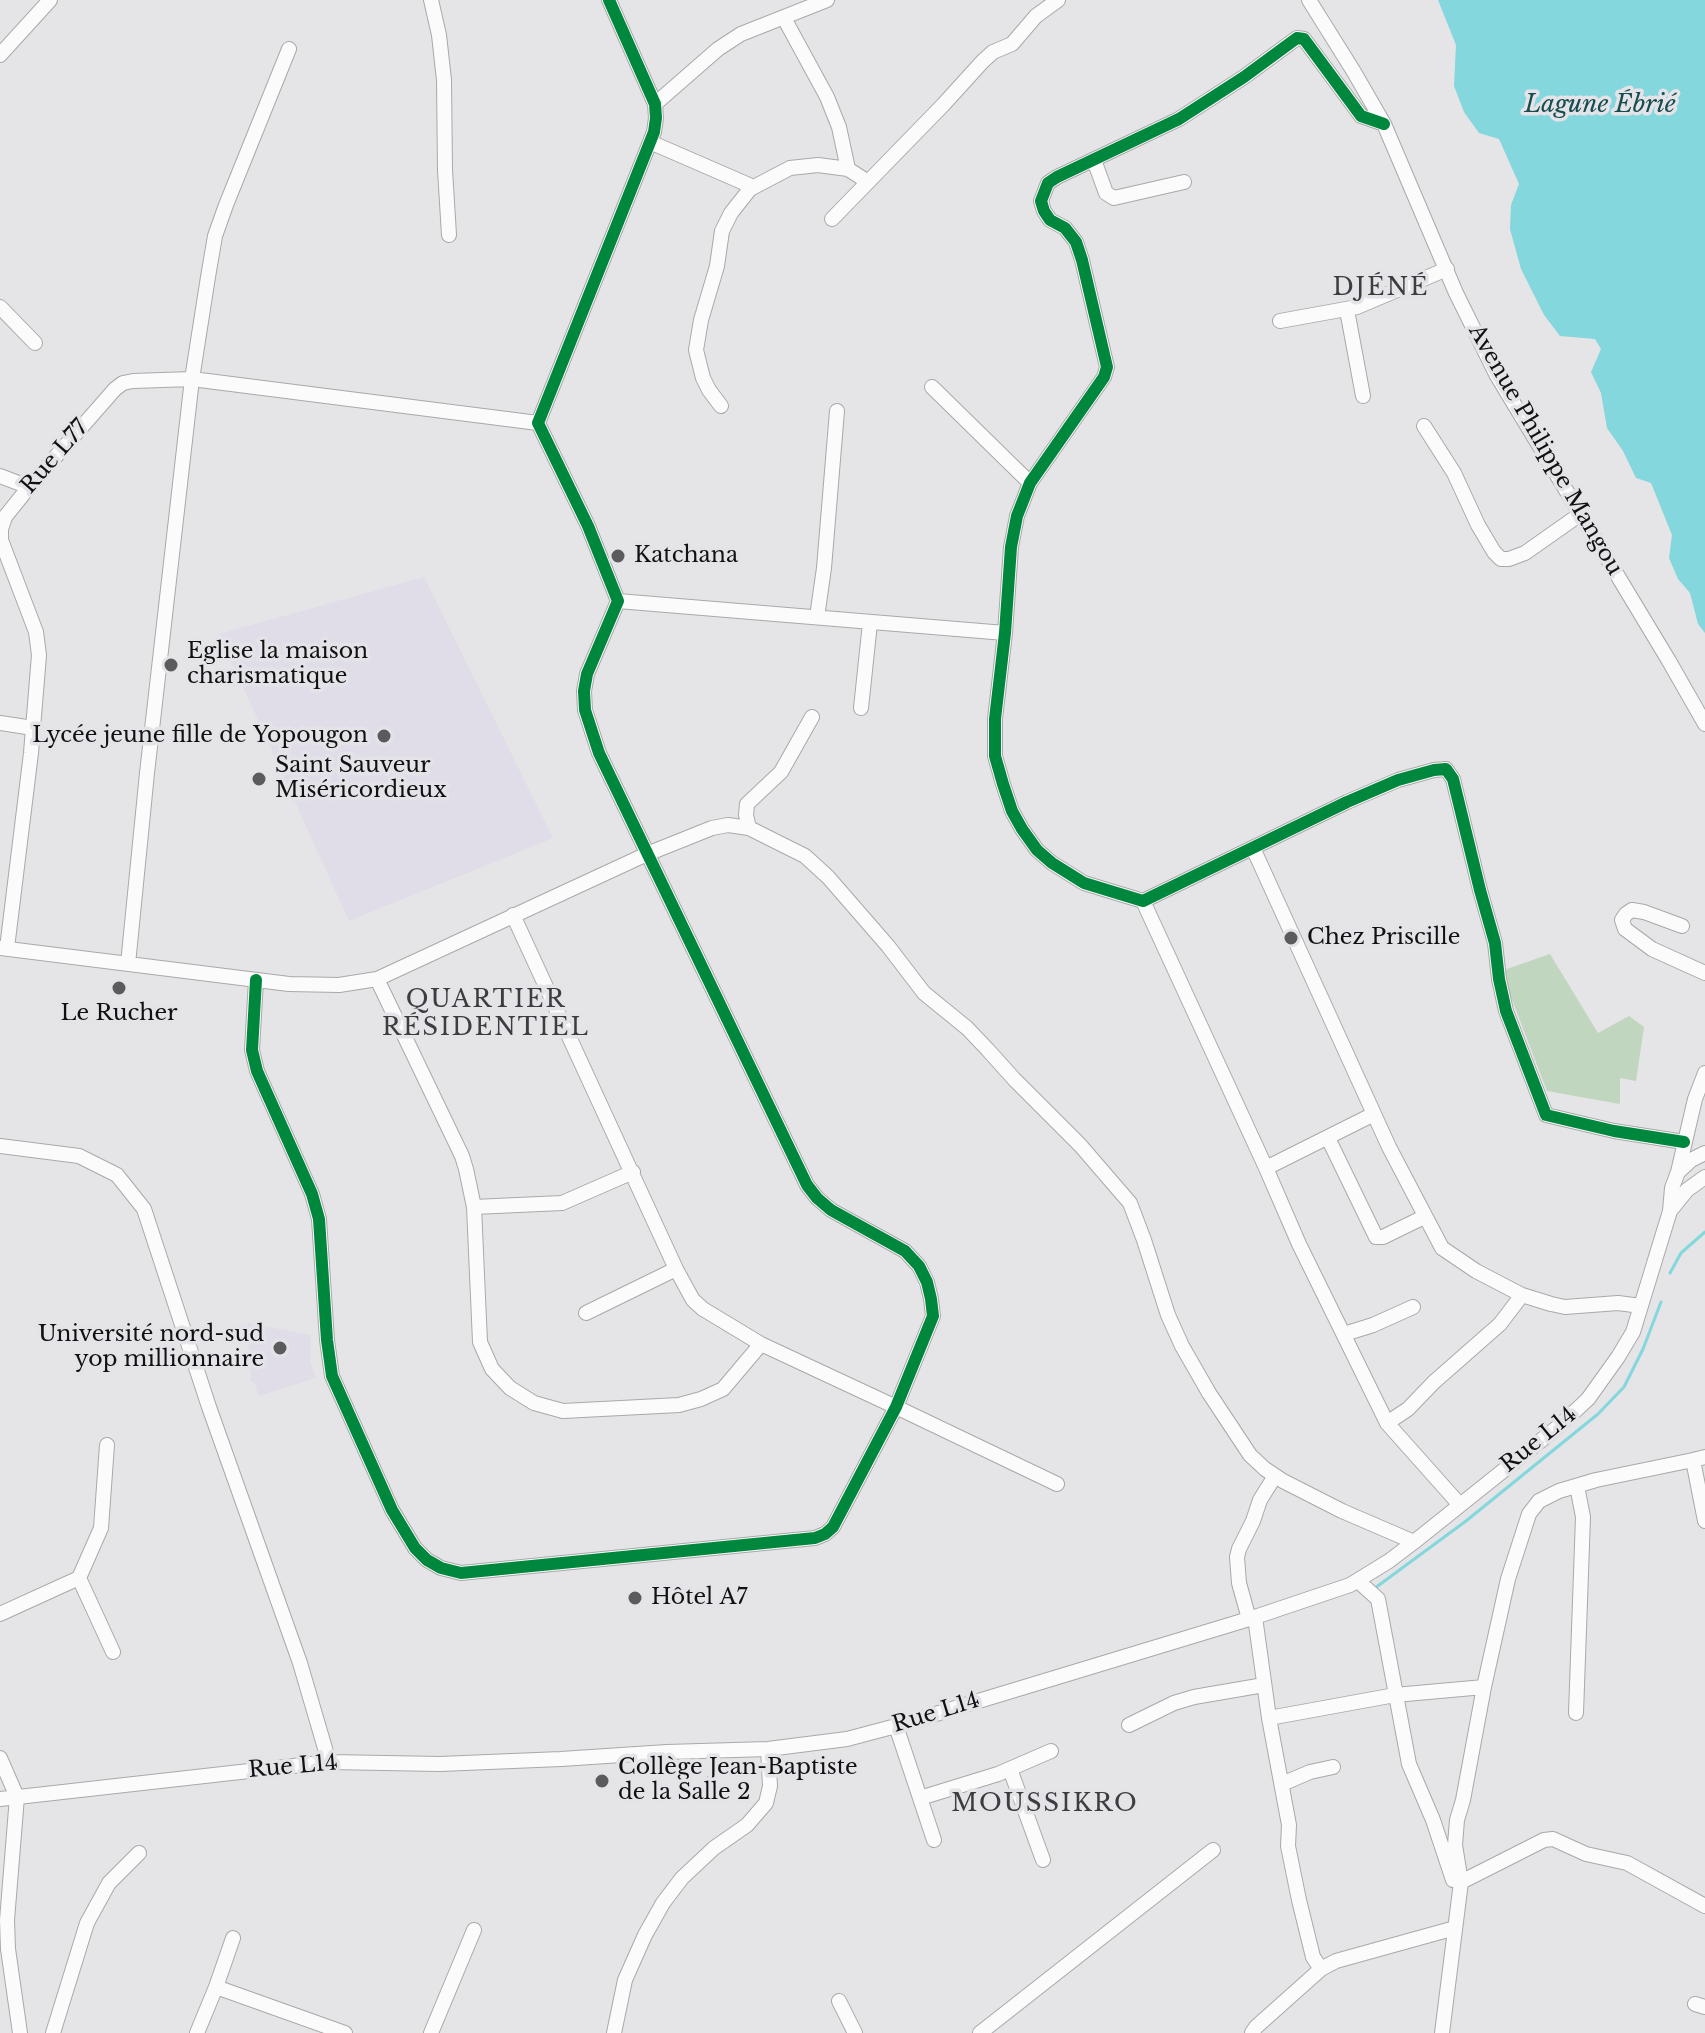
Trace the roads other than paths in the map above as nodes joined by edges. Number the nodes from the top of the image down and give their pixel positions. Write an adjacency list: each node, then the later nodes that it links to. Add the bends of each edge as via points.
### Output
1 (50, 0): 9 (street)
2 (431, 0): 19 (street, via 444,80)
3 (609, 0): 10 (street)
4 (827, 0): 7 (street)
5 (1058, 0): 15 (street, via 1012,44 983,61)
6 (1309, 0): 11 (street, Avenue Philippe Mangou)
7 (784, 18): 10 (street, via 718,49); 14 (street, via 827,97)
8 (289, 49): 25 (street, via 215,236)
9 (0, 55)
10 (655, 104): 12 (street)
11 (1384, 124): 13 (street, via 1361,116 1302,37 1179,119); 20 (street, Avenue Philippe Mangou)
12 (650, 142): 17 (street); 30 (street)
13 (1094, 160): 16 (street, via 1106,193 1114,198); 33 (street, via 1048,183 1041,201 1050,220 1076,242 1107,367)
14 (848, 169): 15 (street); 17 (street, via 790,168)
15 (868, 182): 18 (street)
16 (1184, 182)
17 (750, 189): 28 (street, via 722,231 696,350 709,390)
18 (832, 219)
19 (449, 235)
20 (1447, 269): 22 (street); 35 (street, Avenue Philippe Mangou, via 1496,374)
21 (0, 307): 24 (street)
22 (1347, 310): 23 (street); 27 (street)
23 (1280, 321)
24 (35, 343)
25 (192, 379): 30 (street, Rue L77); 34 (street, Rue L77, via 123,383); 52 (street)
26 (932, 387): 33 (street)
27 (1363, 396)
28 (721, 406)
29 (837, 411): 37 (street)
30 (538, 423): 36 (street)
31 (1424, 426): 35 (street, via 1501,559 1525,553)
32 (0, 476): 34 (street)
33 (1030, 483): 39 (street, via 1011,547)
34 (29, 487): 44 (street, Rue L77, via 5,517 1,540 39,643)
35 (1579, 515): 43 (street, Avenue Philippe Mangou)
36 (618, 601): 37 (street); 47 (street, via 587,674 585,710 599,753)
37 (817, 617): 38 (street)
38 (870, 623): 39 (street); 40 (street)
39 (1005, 633): 48 (street, via 995,756 1012,811 1052,863 1084,883)
40 (861, 708)
41 (812, 717): 45 (street, via 781,772 747,804)
42 (0, 723): 44 (street)
43 (1705, 724)
44 (33, 728): 51 (street, Rue L77)
45 (749, 828): 47 (street, via 712,828); 80 (street, via 805,856 828,877 924,993 967,1028 1130,1203 1182,1346 1250,1455)
46 (1253, 848): 48 (street); 57 (street); 59 (street, via 1379,788 1446,769 1453,779 1495,943 1506,1011 1546,1115)
47 (647, 854): 49 (street); 76 (street, via 807,1185 831,1210 905,1251 927,1282 933,1316)
48 (1143, 901): 62 (street)
49 (513, 915): 54 (street); 63 (street)
50 (1682, 926): 53 (street, via 1632,910 1622,920 1625,929 1652,949)
51 (4, 948): 52 (street)
52 (128, 964): 55 (street)
53 (1705, 973)
54 (377, 979): 55 (street, via 339,985); 66 (street, via 462,1156)
55 (256, 980): 76 (street, via 252,1050 319,1219 332,1376 392,1510 427,1560 461,1573 815,1538 833,1527)
56 (1705, 1073): 59 (street, Rue L14)
57 (1374, 1114): 58 (street); 68 (street)
58 (1328, 1138): 62 (street); 68 (street, via 1376,1237)
59 (1684, 1142): 64 (street, Rue L14)
60 (0, 1146): 101 (street, via 79,1156 117,1175 144,1209)
61 (1705, 1153): 64 (street)
62 (1266, 1168): 74 (street)
63 (633, 1172): 66 (street, via 562,1203); 69 (street)
64 (1678, 1172): 67 (street, Rue L14)
65 (1705, 1177): 67 (street, Rue L14)
66 (474, 1207): 75 (street, via 480,1342 492,1369 534,1403 563,1411 679,1405 723,1389)
67 (1670, 1211): 71 (street, Rue L14)
68 (1424, 1217): 70 (street, via 1451,1256)
69 (676, 1269): 73 (street); 75 (street, via 703,1309)
70 (1522, 1295): 71 (street, via 1565,1307); 77 (street, via 1500,1324)
71 (1641, 1306): 83 (street, Rue L14, via 1628,1341 1588,1399)
72 (1413, 1307): 74 (street)
73 (586, 1313)
74 (1344, 1334): 77 (street)
75 (761, 1344): 76 (street)
76 (896, 1407): 81 (street)
77 (1387, 1423): 83 (street)
78 (107, 1445): 86 (street, via 101,1528)
79 (1699, 1458): 82 (street); 84 (street)
80 (1275, 1476): 85 (street); 89 (street, via 1237,1557 1239,1583)
81 (1057, 1484)
82 (1577, 1486): 92 (street, via 1539,1501 1529,1514); 94 (street, via 1583,1517)
83 (1460, 1505): 85 (street, Rue L14)
84 (1705, 1521)
85 (1414, 1542): 87 (street, Rue L14)
86 (79, 1578): 88 (street); 90 (street)
87 (1358, 1581): 89 (street, Rue L14); 93 (street, via 1378,1599)
88 (0, 1614)
89 (1252, 1618): 91 (street); 97 (street, Rue L14)
90 (113, 1652)
91 (1264, 1685): 95 (street); 96 (street, via 1194,1697)
92 (1484, 1687): 93 (street); 112 (street, via 1457,1820)
93 (1395, 1695): 95 (street); 112 (street, via 1409,1764)
94 (1576, 1713)
95 (1269, 1718): 104 (street)
96 (1129, 1725)
97 (896, 1726): 98 (street, Rue L14, via 847,1739); 106 (street)
98 (768, 1749): 101 (street, Rue L14, via 440,1764); 125 (street, via 766,1803 682,1878 663,1903 625,1980)
99 (1051, 1751): 103 (street)
100 (0, 1758): 105 (street)
101 (329, 1762): 105 (street, Rue L14)
102 (1333, 1767): 104 (street)
103 (1010, 1769): 106 (street); 111 (street)
104 (1282, 1784): 117 (street, via 1299,1900)
105 (17, 1797): 107 (street, Rue L14); 120 (street, via 7,1920)
106 (920, 1798): 108 (street)
107 (0, 1799)
108 (934, 1840)
109 (1213, 1850): 127 (street)
110 (139, 1853): 121 (street, via 109,1883 87,1923)
111 (1043, 1860)
112 (1460, 1890): 113 (street, via 1553,1839 1586,1854 1627,1863); 114 (street)
113 (1705, 1906)
114 (1455, 1928): 117 (street); 129 (street)
115 (474, 1930): 124 (street)
116 (233, 1938): 118 (street)
117 (1321, 1969): 128 (street)
118 (216, 1987): 122 (street); 123 (street)
119 (839, 2001): 126 (street)
120 (20, 2033)
121 (53, 2033)
122 (197, 2033)
123 (345, 2033)
124 (431, 2033)
125 (614, 2033)
126 (855, 2033)
127 (980, 2033)
128 (1252, 2033)
129 (1442, 2033)

